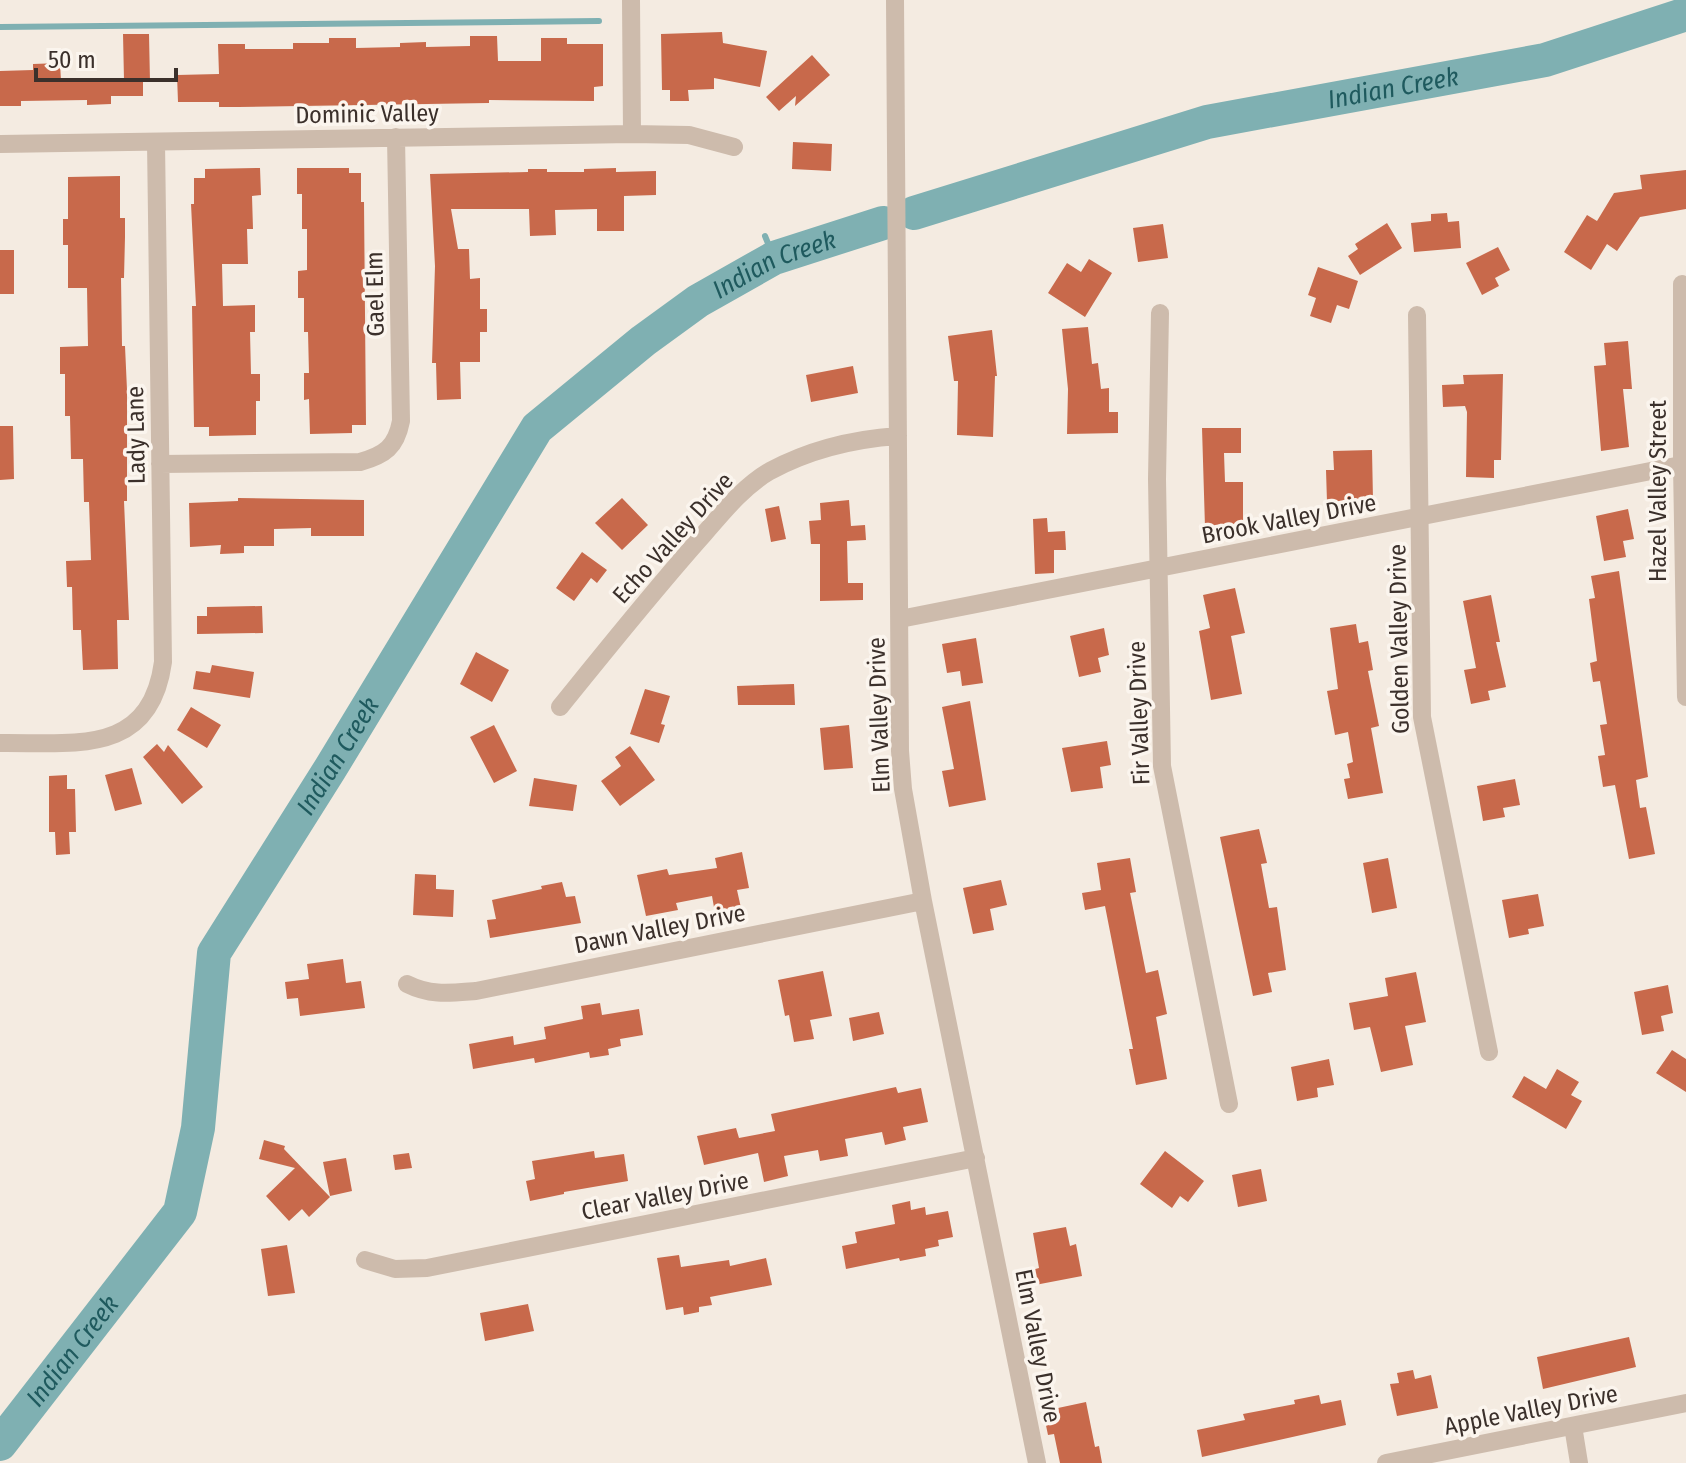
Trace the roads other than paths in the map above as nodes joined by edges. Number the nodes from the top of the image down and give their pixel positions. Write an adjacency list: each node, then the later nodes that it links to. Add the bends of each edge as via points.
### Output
1 (631, 0): 3 (street)
2 (895, 0): 11 (street, Elm Valley Drive)
3 (632, 134): 4 (street, Dominic Valley); 7 (street, Dominic Valley, via 689,135)
4 (396, 137): 5 (street, Dominic Valley); 12 (street, Gael Elm, via 401,421 391,449 360,462)
5 (156, 142): 6 (street, Dominic Valley); 12 (street, Lady Lane)
6 (0, 144)
7 (734, 147)
8 (1682, 284): 13 (street, Hazel Valley Street)
9 (1160, 313): 15 (street, Fir Valley Drive)
10 (1417, 315): 14 (street, Golden Valley Drive)
11 (898, 436): 16 (street, Elm Valley Drive); 18 (street, Echo Valley Drive, via 847,443 769,472 733,501 692,546)
12 (160, 464): 19 (street, Lady Lane, via 163,662 154,699 123,733 90,742)
13 (1684, 464): 14 (street, Brook Valley Drive); 17 (street, Hazel Valley Street)
14 (1421, 517): 15 (street, Brook Valley Drive); 22 (street, Golden Valley Drive, via 1422,717)
15 (1160, 569): 16 (street, Brook Valley Drive); 23 (street, Fir Valley Drive, via 1162,766)
16 (900, 619): 20 (street, Elm Valley Drive, via 903,789)
17 (1686, 697)
18 (560, 707)
19 (0, 743)
20 (923, 901): 21 (street, Dawn Valley Drive, via 476,991 441,994); 24 (street, Elm Valley Drive)
21 (407, 984)
22 (1489, 1052)
23 (1229, 1104)
24 (976, 1158): 25 (street, Clear Valley Drive, via 427,1268 395,1269); 28 (street, Elm Valley Drive)
25 (365, 1260)
26 (1686, 1403): 27 (street, Apple Valley Drive)
27 (1573, 1426): 29 (street, Apple Valley Drive); 30 (street)
28 (1037, 1463)
29 (1386, 1463)
30 (1579, 1463)

